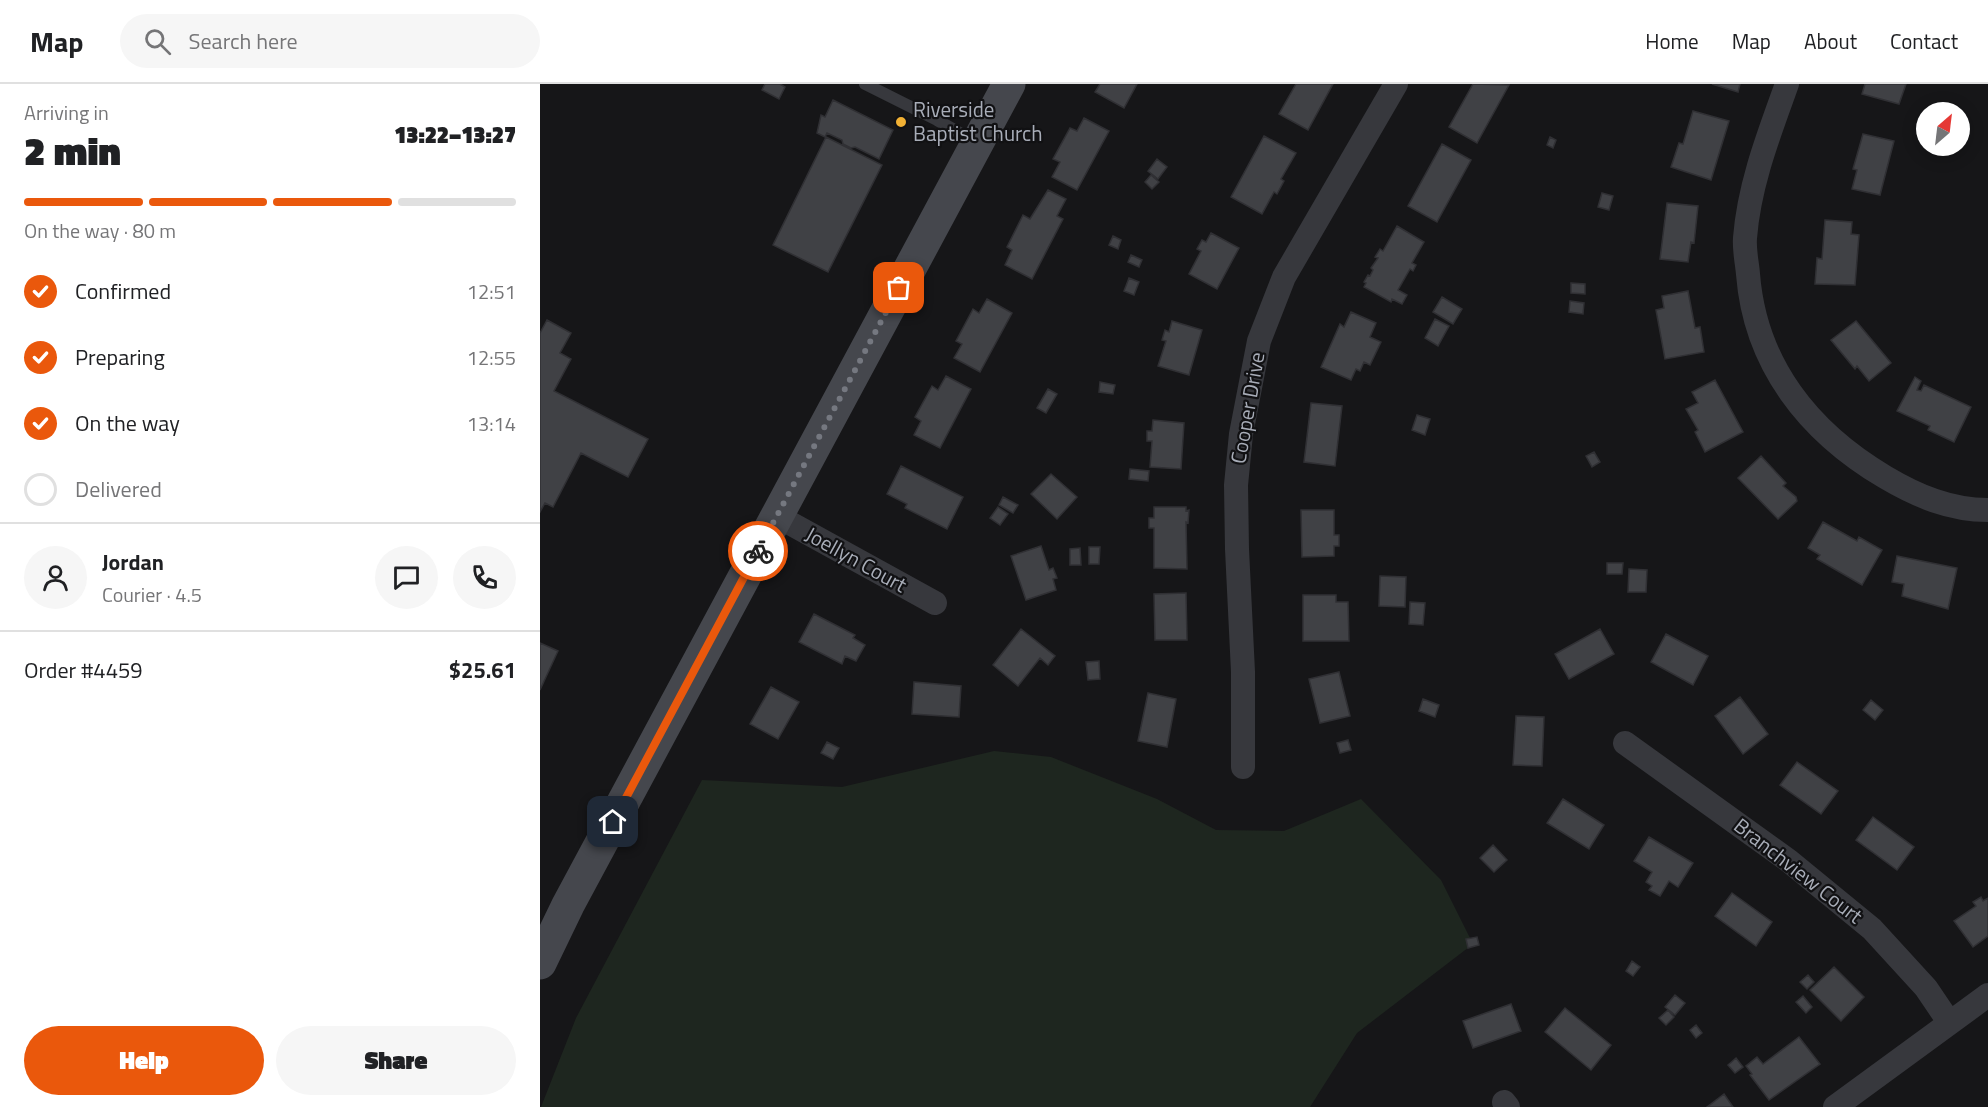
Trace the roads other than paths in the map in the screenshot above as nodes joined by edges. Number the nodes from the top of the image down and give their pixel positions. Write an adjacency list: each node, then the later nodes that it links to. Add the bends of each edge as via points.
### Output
1 (865, 84): 5 (lane)
2 (1009, 84): 5 (main road)
3 (1396, 84): 10 (street, Cooper Drive, via 1284,277 1259,341 1236,485)
4 (1787, 84): 6 (street, via 1751,196 1745,240 1749,294 1770,360 1790,394 1823,432 1865,465 1903,488 1946,506)
5 (976, 143): 7 (main road)
6 (1988, 510)
7 (777, 516): 8 (street, Joellyn Court); 11 (main road)
8 (935, 603)
9 (1626, 743): 13 (street, Branchview Court, via 1789,861 1872,929 1926,988)
10 (1243, 767)
11 (540, 963)
12 (1988, 995): 13 (street)
13 (1949, 1022): 14 (street)
14 (1835, 1107)

